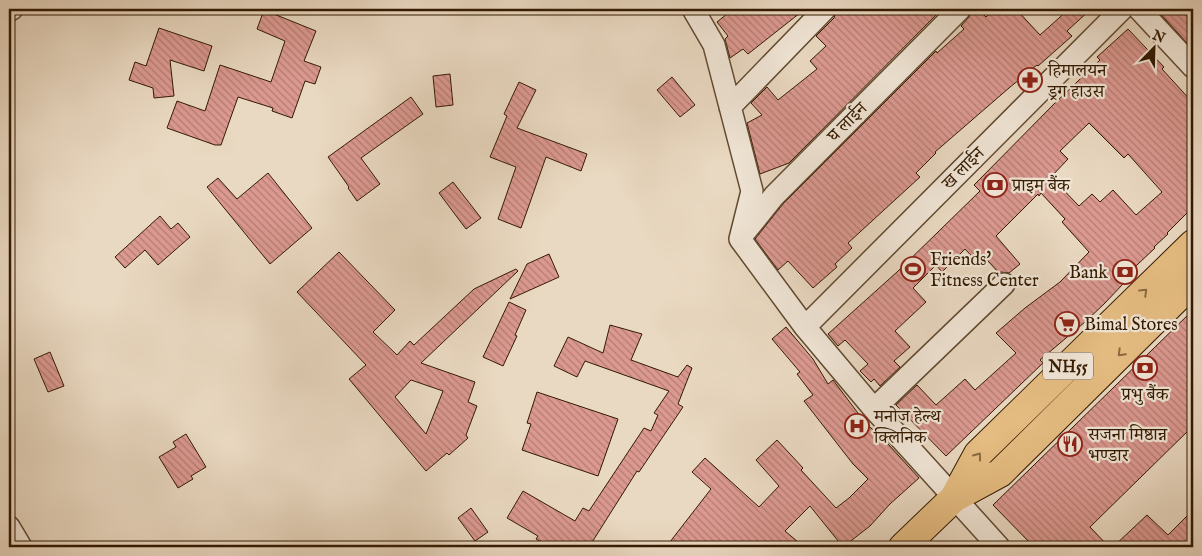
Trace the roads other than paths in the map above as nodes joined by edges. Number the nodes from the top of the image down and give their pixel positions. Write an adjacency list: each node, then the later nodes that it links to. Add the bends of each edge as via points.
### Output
1 (693, 9): 7 (street, via 714,45)
2 (825, 9): 7 (street)
3 (960, 9): 8 (street, घ लाईन, via 774,196)
4 (1122, 9): 12 (street, ख लाईन)
5 (1139, 9): 6 (street)
6 (1193, 67)
7 (730, 107): 8 (street, via 752,191)
8 (740, 239): 12 (street)
9 (1193, 244): 14 (main road, NH55, one-way to 9, via 978,454)
10 (1193, 282): 14 (main road, NH55, one-way to 14, via 1000,473)
11 (1004, 284): 13 (street)
12 (805, 327): 13 (street)
13 (874, 409): 14 (street)
14 (954, 498): 17 (main road, NH55); 18 (street)
15 (9, 527): 16 (street)
16 (21, 547)
17 (903, 547)
18 (999, 547)

